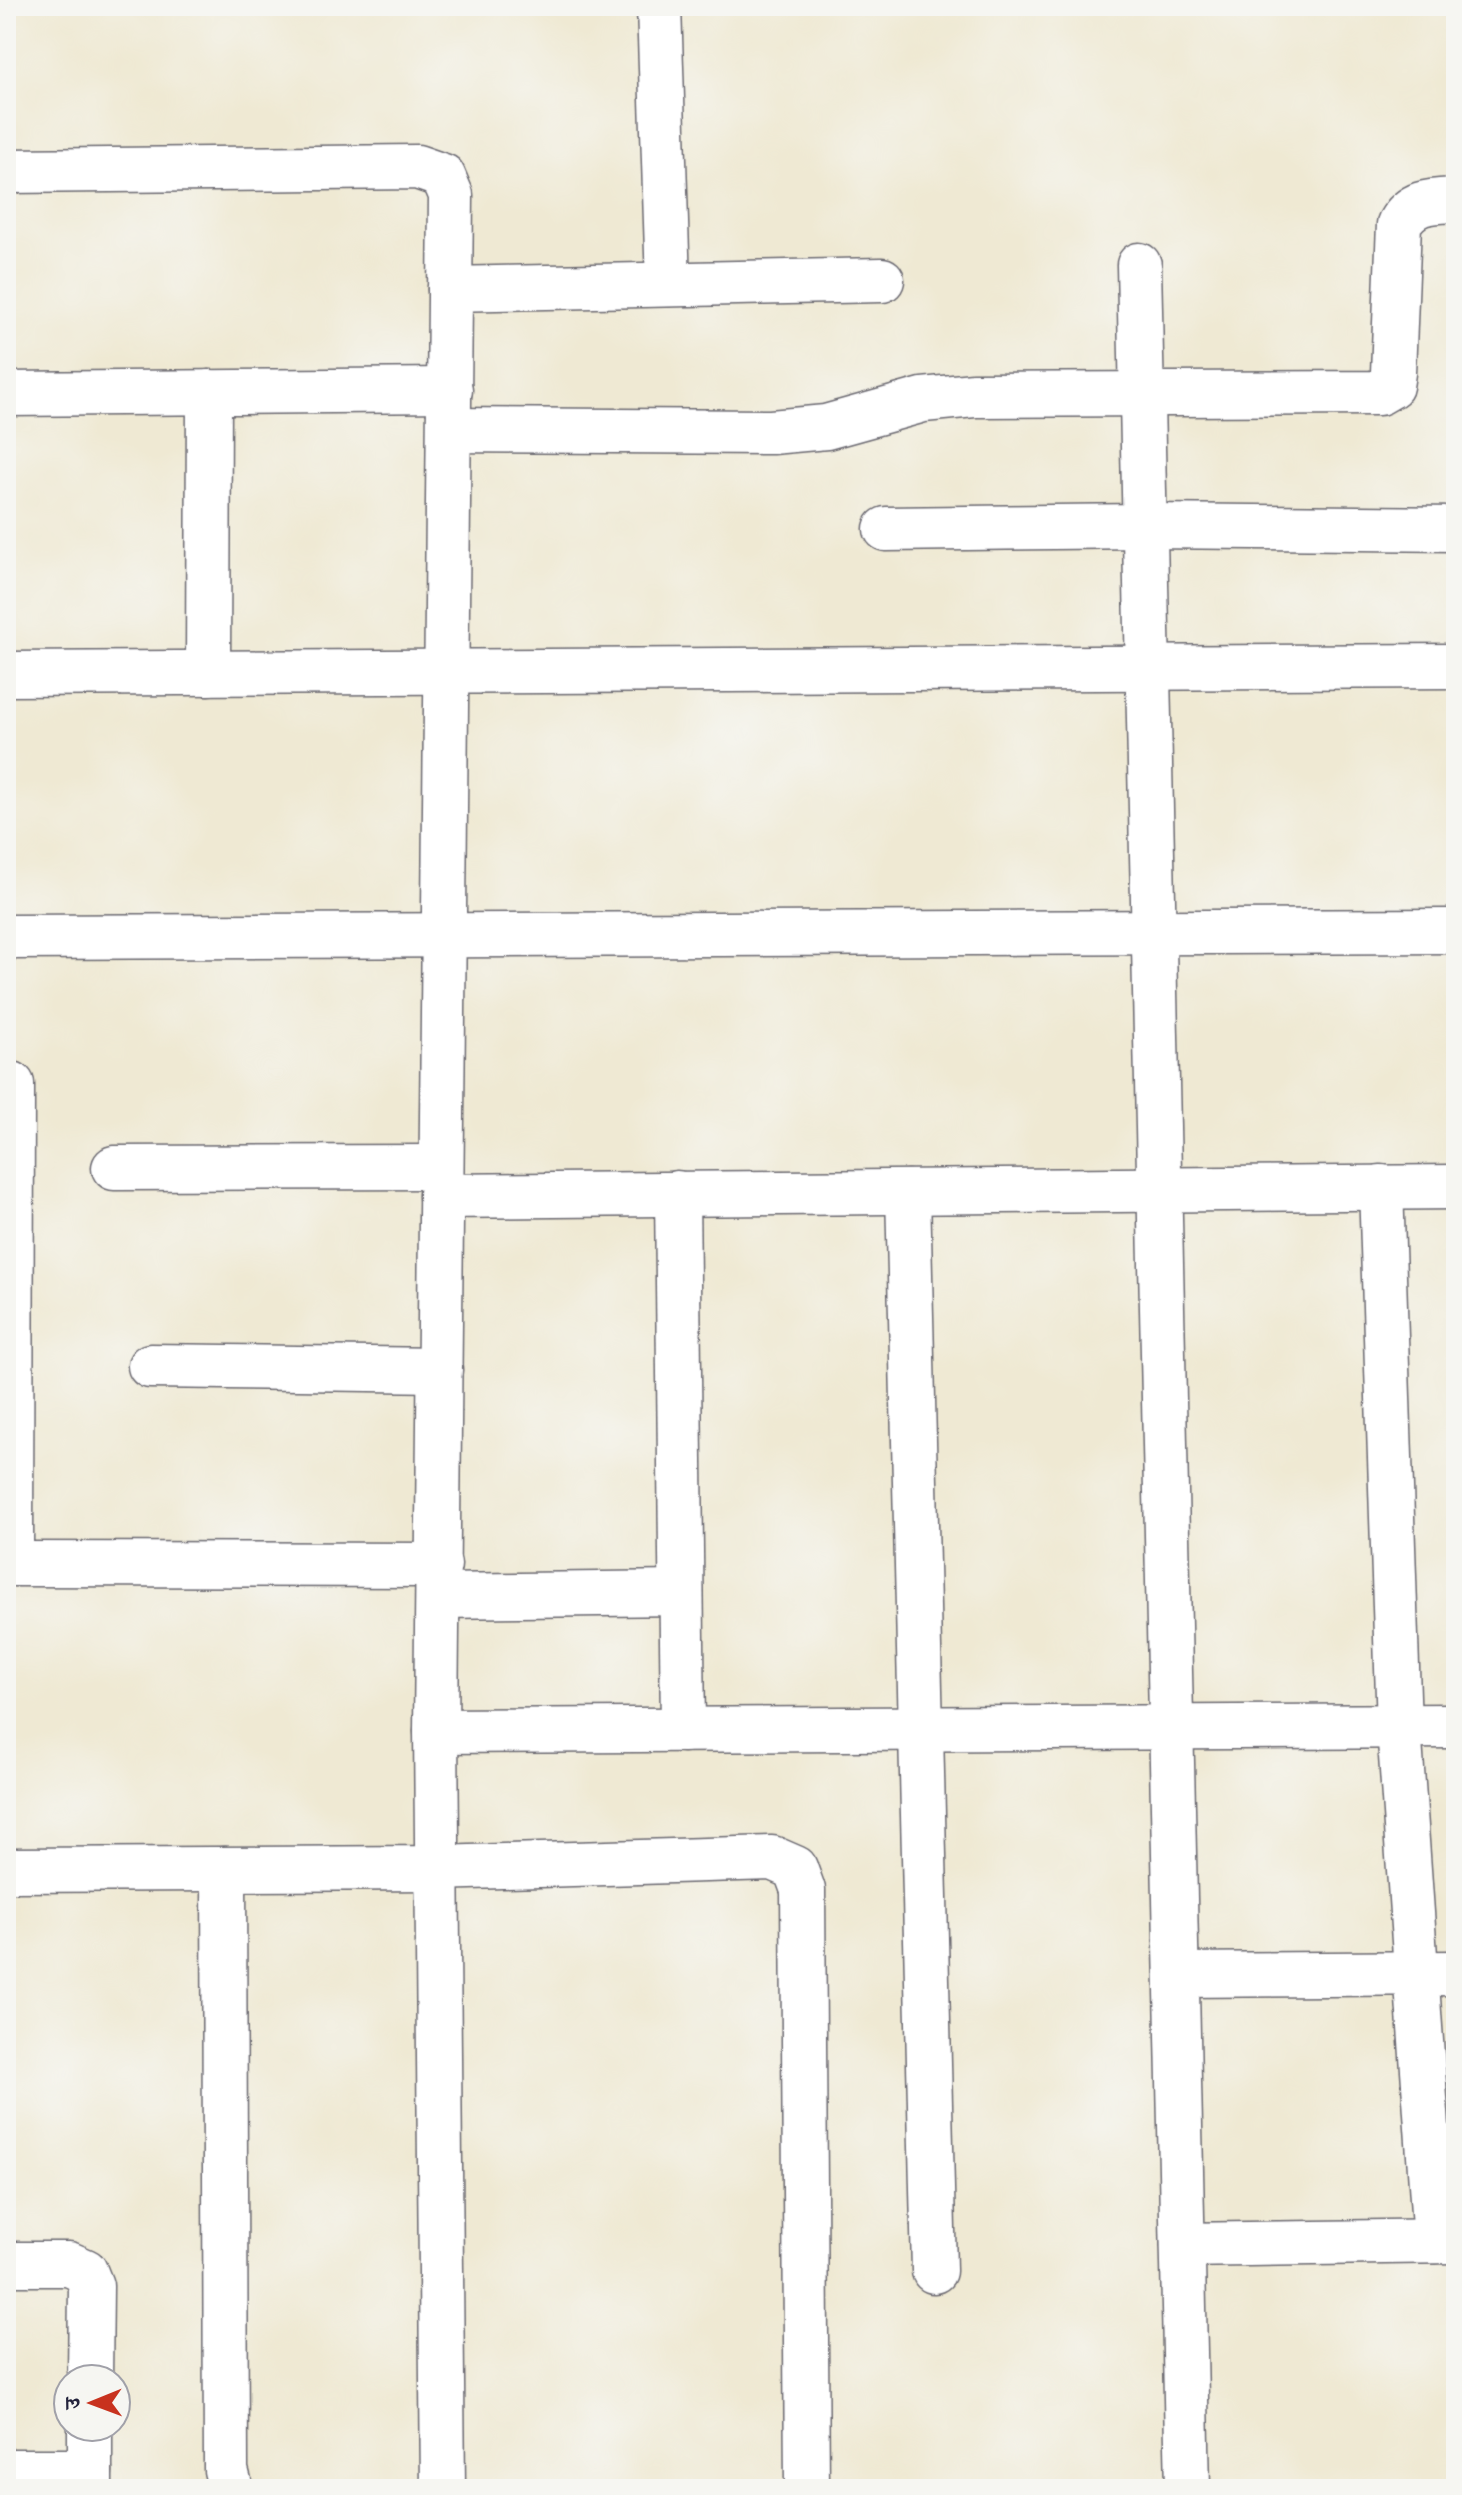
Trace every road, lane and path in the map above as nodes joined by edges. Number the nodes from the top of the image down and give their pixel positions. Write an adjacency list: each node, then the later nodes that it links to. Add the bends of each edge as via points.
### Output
1 (659, 6): 6 (street)
2 (6, 171): 7 (street, via 417,167 443,176 451,195)
3 (1456, 200): 10 (street, via 1419,203 1399,224 1393,373 1386,391)
4 (1139, 265): 10 (street)
5 (882, 280): 6 (street)
6 (668, 284): 7 (street)
7 (450, 289): 11 (street)
8 (209, 392): 9 (street); 11 (street); 17 (street)
9 (6, 394)
10 (1142, 396): 11 (street, via 974,395 923,400 826,427 771,432); 12 (street)
11 (450, 410): 18 (street)
12 (1145, 526): 13 (street); 14 (street); 15 (street)
13 (886, 529)
14 (1456, 529)
15 (1149, 666): 16 (street); 18 (street); 21 (street)
16 (1456, 666)
17 (208, 673): 18 (street); 19 (street)
18 (447, 673): 22 (street)
19 (6, 674)
20 (1456, 931): 21 (street)
21 (1155, 932): 22 (street); 29 (street)
22 (444, 936): 23 (street); 26 (street)
23 (6, 937)
24 (12, 1084): 34 (street)
25 (114, 1168): 26 (street)
26 (441, 1181): 31 (street); 33 (street)
27 (1381, 1187): 28 (street); 29 (street); 38 (street)
28 (1456, 1187)
29 (1162, 1190): 30 (street); 39 (street)
30 (908, 1192): 31 (street); 40 (street)
31 (677, 1193): 36 (street)
32 (150, 1366): 33 (street)
33 (440, 1370): 35 (street)
34 (8, 1564): 35 (street)
35 (439, 1580): 36 (street); 42 (street)
36 (681, 1593): 41 (street)
37 (1456, 1726): 38 (street)
38 (1399, 1727): 39 (street); 46 (street)
39 (1172, 1728): 40 (street); 47 (street)
40 (921, 1729): 41 (street); 51 (street)
41 (683, 1730): 42 (street)
42 (436, 1731): 43 (street)
43 (437, 1868): 44 (street); 57 (street); 58 (street, via 772,1858 795,1868 803,1890)
44 (224, 1869): 45 (street); 56 (street, via 226,2470)
45 (6, 1870)
46 (1436, 1973): 47 (street); 48 (street)
47 (1177, 1975): 49 (street)
48 (1446, 2241): 49 (street)
49 (1183, 2245): 59 (street)
50 (6, 2264): 52 (street, via 69,2264 85,2271 91,2286)
51 (934, 2271)
52 (90, 2363)
53 (90, 2443): 55 (street)
54 (6, 2471): 55 (street)
55 (90, 2480)
56 (231, 2489)
57 (443, 2489)
58 (807, 2489)
59 (1188, 2489)

